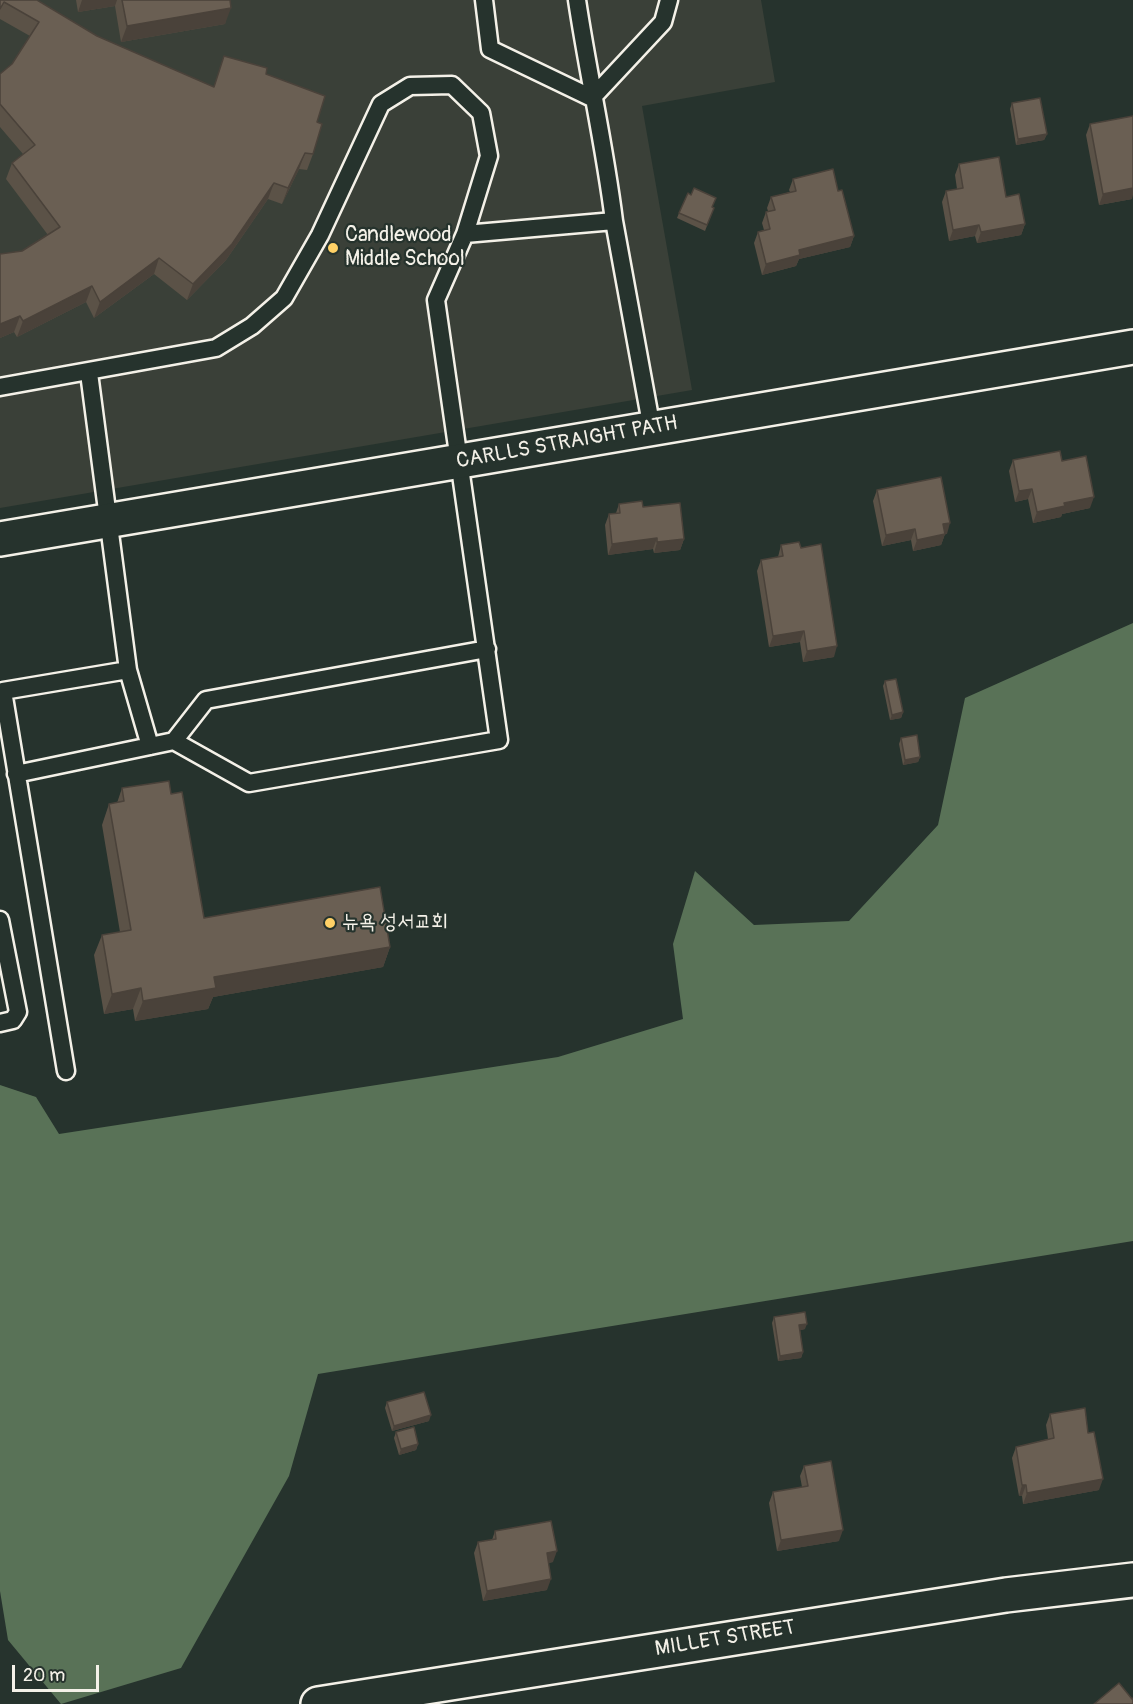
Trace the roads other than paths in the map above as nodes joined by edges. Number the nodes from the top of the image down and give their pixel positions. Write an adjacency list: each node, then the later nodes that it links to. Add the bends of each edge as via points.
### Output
1 (484, 0): 4 (lane, via 490,49)
2 (577, 0): 4 (lane)
3 (669, 0): 4 (lane, via 663,22)
4 (592, 98): 5 (lane, via 606,151)
5 (614, 221): 6 (lane); 10 (lane)
6 (465, 234): 8 (lane, via 489,156 481,113 452,85 410,86 381,104 315,244 284,297 252,326 216,348); 11 (lane, via 436,300)
7 (1133, 347): 10 (street, CARLLS STRAIGHT PATH)
8 (89, 373): 9 (lane); 12 (lane)
9 (0, 387)
10 (652, 429): 11 (street, CARLLS STRAIGHT PATH)
11 (460, 461): 12 (street, CARLLS STRAIGHT PATH); 14 (lane)
12 (109, 520): 13 (street, CARLLS STRAIGHT PATH); 15 (lane)
13 (0, 539)
14 (487, 649): 16 (lane, via 206,700); 16 (lane, via 500,740 249,783)
15 (128, 670): 17 (lane); 18 (lane, via 3,691)
16 (174, 741): 17 (lane)
17 (150, 746): 18 (lane)
18 (16, 774): 21 (lane)
19 (0, 920): 20 (lane, via 18,1012 13,1020)
20 (0, 1023)
21 (66, 1071)
22 (1133, 1580): 23 (street, MILLET STREET, via 1006,1595)
23 (318, 1704)

